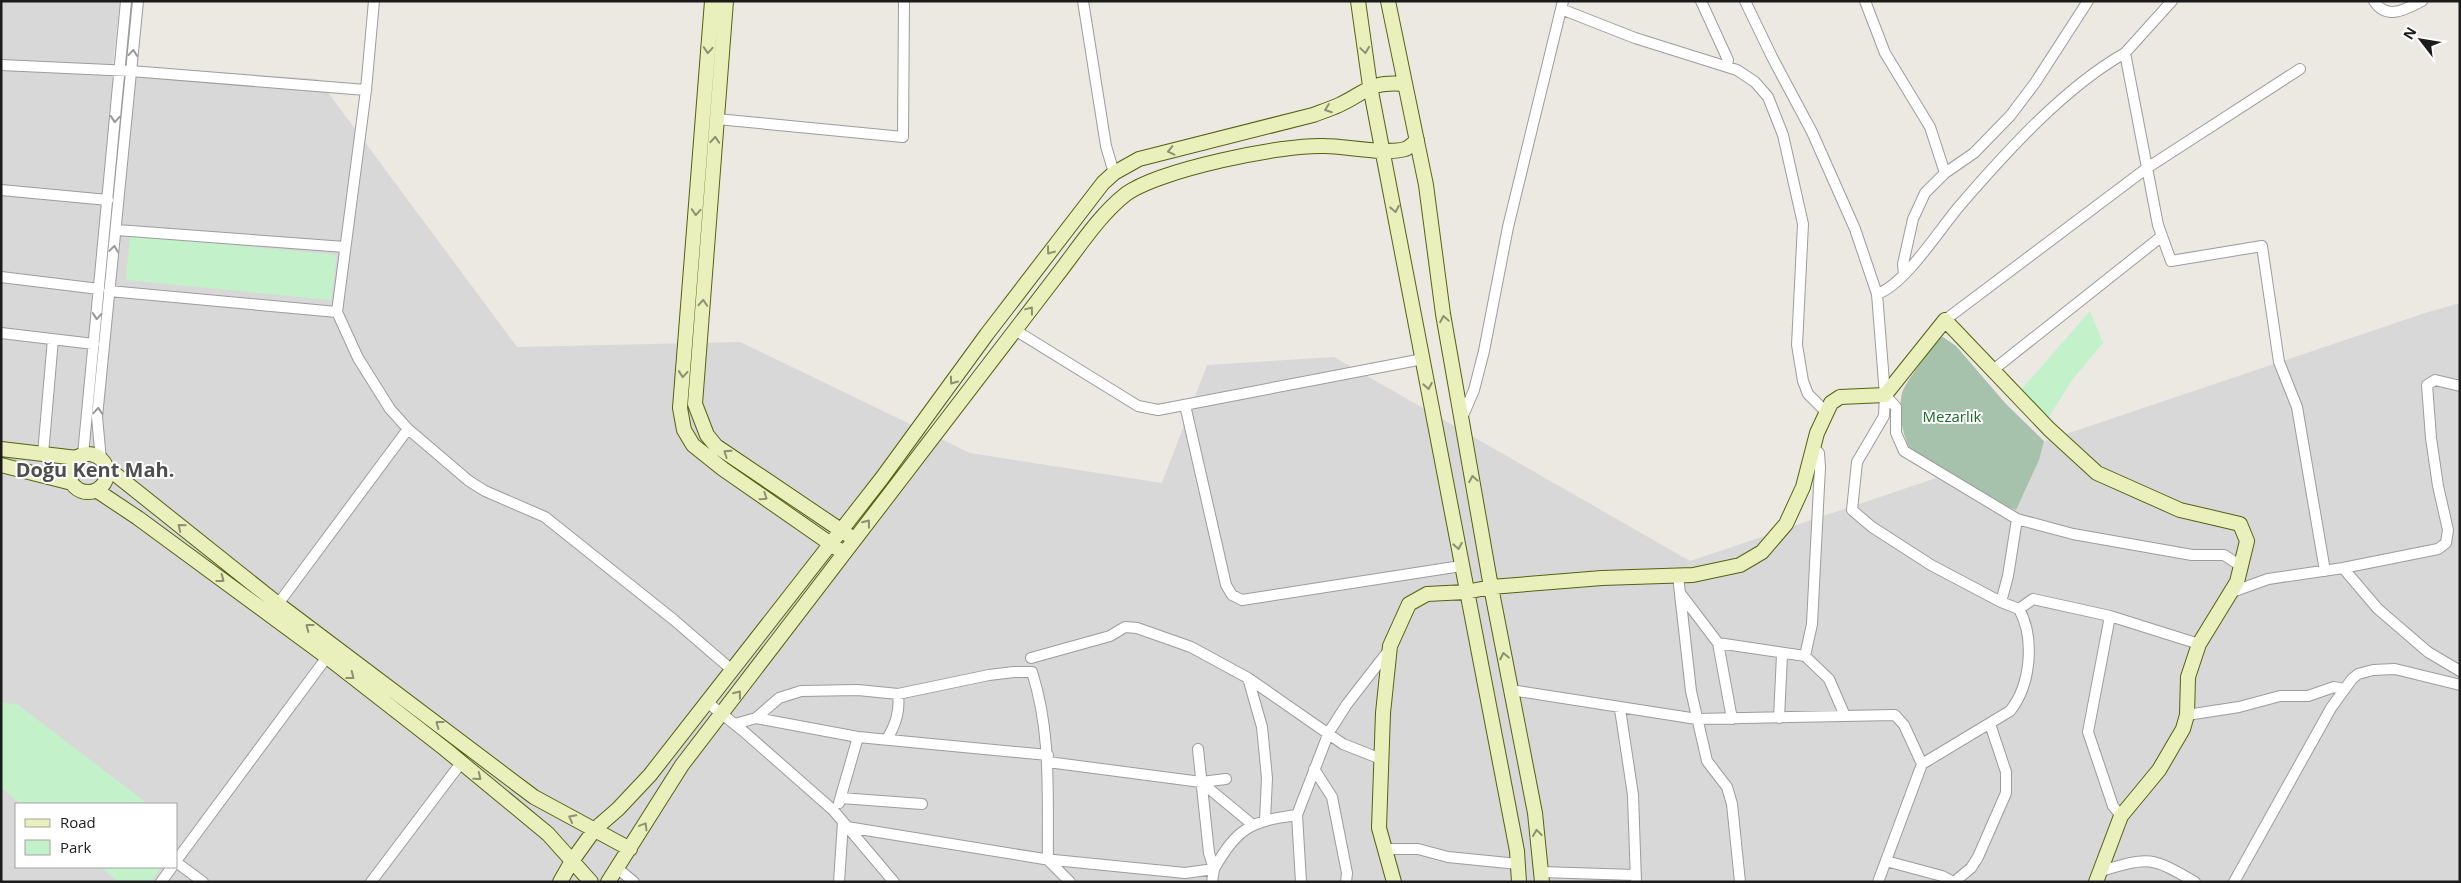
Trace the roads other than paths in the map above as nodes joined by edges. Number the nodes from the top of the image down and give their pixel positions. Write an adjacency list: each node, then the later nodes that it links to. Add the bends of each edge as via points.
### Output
1 (126, 1): 22 (street)
2 (138, 1): 23 (street, one-way to 2)
3 (374, 1): 26 (street)
4 (712, 1): 67 (street, one-way to 67, via 680,408 684,430 693,445 723,469)
5 (726, 1): 27 (street)
6 (904, 1): 27 (street, via 903,137)
7 (1083, 1): 31 (street, via 1106,146)
8 (1358, 1): 25 (street, one-way to 25)
9 (1388, 1): 24 (street)
10 (1701, 1): 20 (street, via 1728,60)
11 (1745, 1): 41 (street, via 1812,132 1855,229)
12 (1865, 1): 32 (street, via 1885,53 1930,127)
13 (2088, 1): 32 (street, via 2010,116 1974,153)
14 (2172, 1): 18 (street)
15 (2374, 1): 16 (street, via 2381,9 2394,13)
16 (2422, 1)
17 (1562, 5): 20 (street, via 1635,38); 54 (street, via 1508,227 1484,351 1474,390)
18 (2125, 54): 30 (street); 38 (street, via 2105,65 2036,125 1962,202)
19 (1, 65): 22 (street)
20 (1727, 66): 53 (street, via 1744,73 1762,89 1783,135 1804,224 1797,345 1808,394)
21 (2300, 69): 30 (street)
22 (120, 71): 23 (street); 34 (street, one-way to 34)
23 (131, 71): 26 (street); 35 (street)
24 (1405, 84): 25 (street); 28 (street)
25 (1370, 86): 29 (street); 31 (street, one-way to 31, via 1340,105 1313,115 1139,159)
26 (366, 90): 37 (street)
27 (717, 119): 65 (street, one-way to 27, via 716,446 697,411)
28 (1417, 140): 29 (street, via 1405,149); 54 (street, one-way to 28)
29 (1383, 151): 44 (street, one-way to 29, via 1113,206 1142,184 1284,148 1322,146); 48 (street, one-way to 48)
30 (2147, 168): 36 (street); 43 (street)
31 (1114, 173): 65 (street, one-way to 65, via 1092,194)
32 (1945, 173): 38 (street, via 1926,193 1916,210 1903,264)
33 (1, 190): 34 (street)
34 (108, 200): 40 (street)
35 (117, 230): 37 (street); 40 (street, one-way to 35)
36 (2162, 236): 49 (street); 72 (street, via 2171,261 2262,246 2279,362 2297,407)
37 (345, 247): 42 (street)
38 (1904, 274): 41 (street, via 1887,291)
39 (1, 277): 40 (street)
40 (104, 290): 42 (street); 47 (street, one-way to 47); 60 (street, one-way to 40, via 98,417)
41 (1877, 294): 51 (street)
42 (337, 312): 55 (street, via 375,388)
43 (1945, 320): 49 (street); 51 (street)
44 (1015, 330): 52 (street, via 1138,406 1158,410); 66 (street, one-way to 44)
45 (1, 333): 46 (street)
46 (53, 339): 47 (street); 58 (street)
47 (94, 344): 59 (street)
48 (1423, 358): 52 (street); 69 (street, one-way to 69)
49 (1993, 370): 70 (street, via 2049,429 2097,472 2180,510 2240,524 2247,541)
50 (2460, 386): 71 (street, via 2435,380 2427,385 2432,446 2448,530 2446,543 2439,548)
51 (1885, 395): 53 (street, via 1840,397); 64 (street, via 1896,407 1896,433 1904,451); 78 (street, via 1884,416 1857,462 1852,510 1872,527 1931,565)
52 (1185, 405): 69 (street, via 1226,585 1237,598 1242,600)
53 (1826, 412): 56 (street)
54 (1462, 418): 74 (street, one-way to 54)
55 (408, 429): 79 (street); 89 (street, via 469,481 545,517)
56 (1813, 447): 73 (street, via 1796,504 1786,524 1762,552 1740,565); 86 (street, via 1818,453 1820,467 1812,624)
57 (1, 449): 58 (street)
58 (43, 454): 59 (street)
59 (80, 456): 60 (street, via 93,455); 62 (street, via 69,472)
60 (103, 463): 63 (street, via 106,478); 79 (street, one-way to 60)
61 (1, 465): 62 (street)
62 (72, 483): 63 (street, via 81,490)
63 (96, 490): 87 (street, one-way to 87)
64 (2017, 519): 70 (street, via 2073,534 2192,555 2224,555); 78 (street)
65 (842, 530): 66 (street); 67 (street)
66 (854, 539): 68 (street)
67 (831, 544): 68 (street); 89 (street)
68 (844, 553): 98 (street, one-way to 68)
69 (1461, 566): 75 (street)
70 (2241, 566): 76 (street)
71 (2343, 568): 72 (street); 90 (street, via 2378,609 2428,652)
72 (2325, 571): 76 (street, via 2268,579)
73 (1678, 576): 74 (street); 77 (street)
74 (1491, 587): 75 (street); 94 (street, one-way to 74)
75 (1466, 592): 84 (street, via 1426,594 1409,604); 134 (street)
76 (2232, 592): 83 (street)
77 (1680, 593): 82 (street); 104 (street)
78 (2001, 602): 80 (street)
79 (278, 604): 126 (street, one-way to 79, via 534,797)
80 (2019, 609): 81 (street, via 2033,599); 106 (street, via 2029,643 2025,681 2010,711)
81 (2110, 616): 83 (street); 122 (street, via 2088,732 2113,806)
82 (1718, 644): 85 (street); 103 (street)
83 (2199, 644): 99 (street, via 2188,677)
84 (1390, 648): 107 (street); 112 (street)
85 (1782, 655): 86 (street); 102 (street)
86 (1805, 656): 100 (street, via 1829,679)
87 (326, 658): 113 (street, one-way to 113); 129 (street)
88 (1031, 658): 91 (street, via 1110,636 1125,627 1137,628 1192,647)
89 (732, 670): 96 (street)
90 (2460, 671)
91 (1248, 678): 107 (street); 123 (street, via 1262,727 1267,778)
92 (2460, 685): 93 (street, via 2383,668 2358,674)
93 (2343, 689): 99 (street, via 2334,687 2308,696 2280,696 2239,707); 160 (street)
94 (1511, 690): 97 (street); 139 (street, one-way to 94, via 1535,813)
95 (898, 694): 101 (street, via 858,690 801,691 779,698); 109 (street, via 898,716); 111 (street, via 989,675 1032,672 1041,700)
96 (707, 702): 98 (street); 126 (street, via 650,775)
97 (1620, 708): 104 (street); 140 (street, via 1633,796)
98 (722, 714): 105 (street); 127 (street, one-way to 98, via 669,784)
99 (2187, 715): 122 (street, via 2159,770)
100 (1845, 716): 102 (street); 114 (street, via 1895,715 1904,725)
101 (756, 718): 105 (street); 108 (street)
102 (1779, 718): 103 (street)
103 (1732, 719): 104 (street)
104 (1697, 720): 156 (street, via 1707,761 1727,788 1732,804)
105 (735, 724): 120 (street)
106 (1990, 724): 114 (street); 158 (street, via 2006,772 2006,793 1978,857 1971,868)
107 (1329, 732): 112 (street, via 1342,744); 115 (street)
108 (858, 737): 109 (street); 118 (street)
109 (887, 739): 111 (street)
110 (1198, 749): 117 (street)
111 (1048, 759): 117 (street); 130 (street)
112 (1381, 759): 128 (street, via 1379,828)
113 (461, 763): 131 (street, one-way to 131, via 548,834); 143 (street)
114 (1922, 764): 132 (street)
115 (1314, 769): 121 (street); 153 (street, via 1332,797)
116 (1226, 779): 117 (street)
117 (1201, 782): 124 (street); 137 (street, via 1209,853)
118 (841, 798): 119 (street); 120 (street)
119 (922, 804)
120 (836, 813): 125 (street)
121 (1297, 815): 123 (street); 152 (street)
122 (2121, 816): 138 (street)
123 (1265, 820): 124 (street)
124 (1252, 824): 137 (street, via 1225,850)
125 (845, 825): 130 (street); 148 (street); 149 (street)
126 (594, 829): 127 (street); 131 (street)
127 (630, 849): 136 (street)
128 (1385, 849): 134 (street, via 1418,849 1448,857); 154 (street)
129 (178, 859)
130 (1048, 860): 137 (street, via 1185,873); 150 (street)
131 (572, 861): 144 (street); 145 (street)
132 (1886, 861): 157 (street); 158 (street)
133 (178, 863): 142 (street)
134 (1518, 864): 155 (street)
135 (171, 868): 141 (street)
136 (617, 868): 146 (street); 147 (street)
137 (1214, 869): 151 (street)
138 (2098, 876): 159 (street, via 2127,862 2154,861)
139 (1541, 877): 140 (street)
140 (1635, 879)
141 (161, 882)
142 (203, 882)
143 (371, 882)
144 (560, 882)
145 (591, 882)
146 (608, 882)
147 (634, 882)
148 (839, 882)
149 (894, 882)
150 (1070, 882)
151 (1212, 882)
152 (1302, 882)
153 (1346, 882)
154 (1394, 882)
155 (1519, 882)
156 (1740, 882)
157 (1878, 882)
158 (1954, 882)
159 (2195, 882)
160 (2234, 882)

